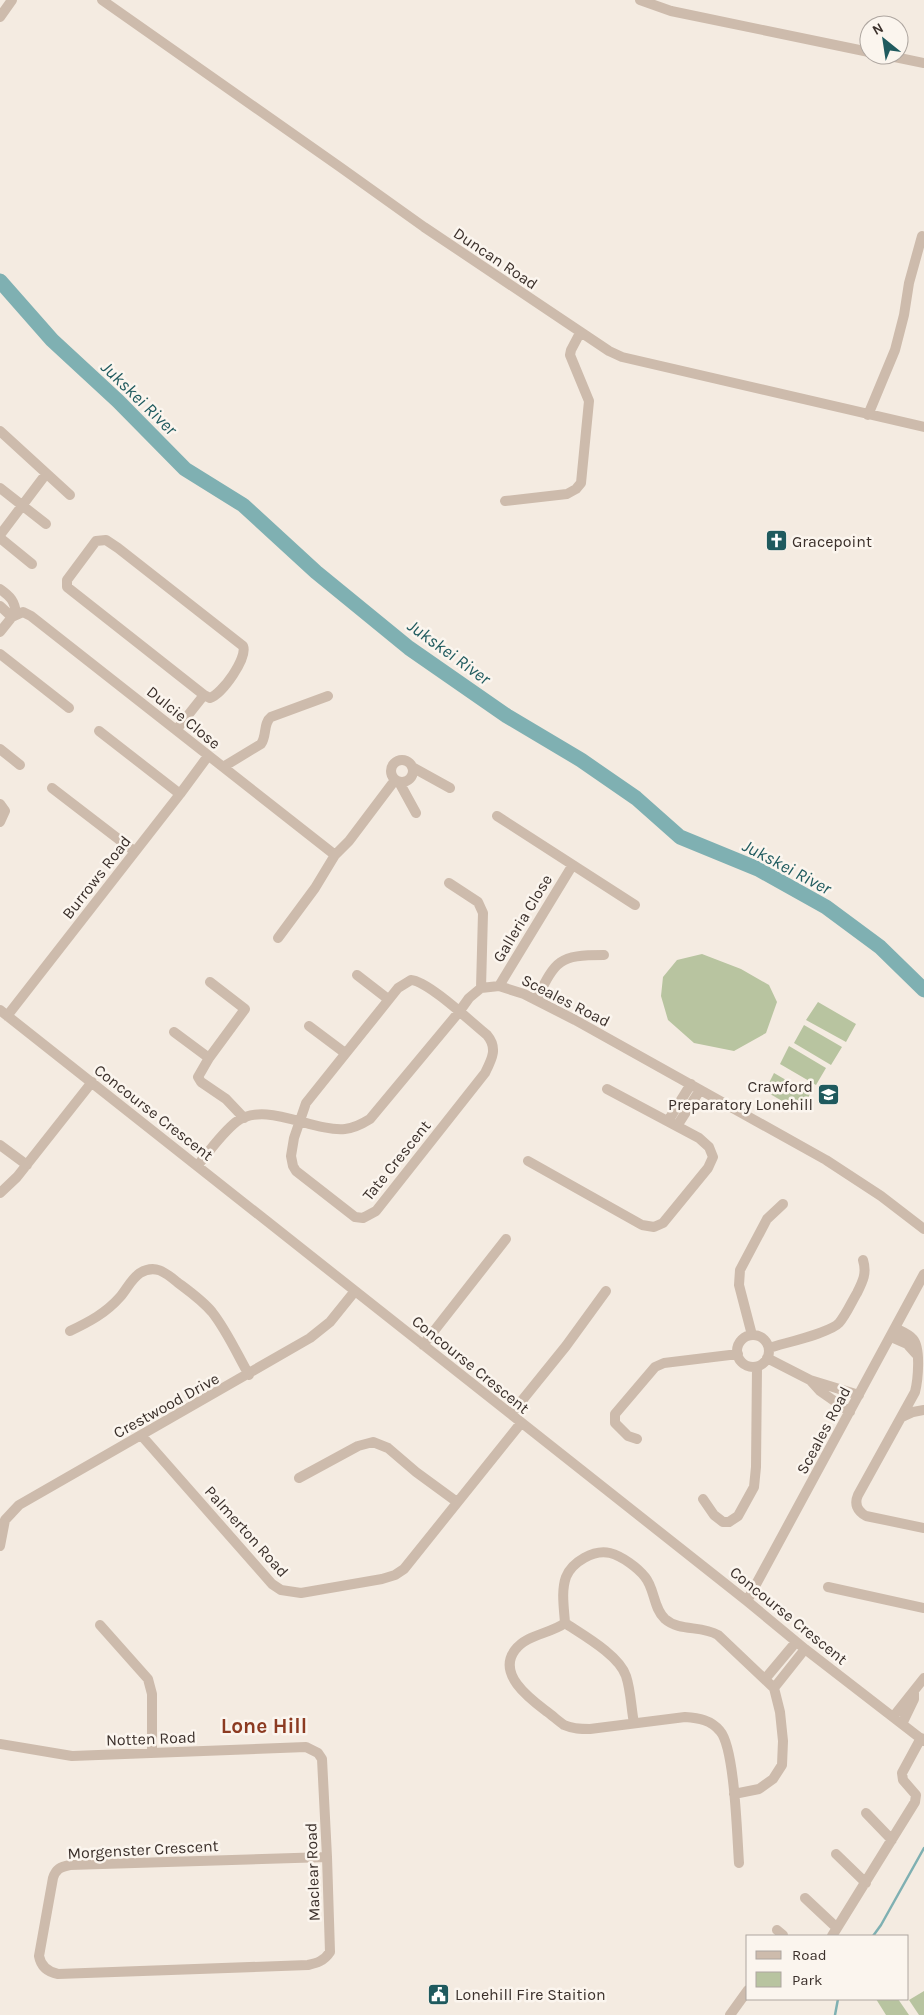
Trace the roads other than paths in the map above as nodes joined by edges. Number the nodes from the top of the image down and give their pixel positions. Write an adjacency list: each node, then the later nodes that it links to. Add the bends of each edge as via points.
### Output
1 (12, 0): 4 (street)
2 (102, 0): 9 (street, Duncan Road, via 424,228)
3 (640, 0): 5 (street, via 671,11)
4 (0, 17)
5 (859, 50)
6 (909, 60): 7 (street)
7 (924, 63)
8 (922, 236): 10 (street, via 895,350)
9 (580, 333): 10 (street, Duncan Road, via 615,355); 16 (street, via 570,355 589,401 581,483 567,494)
10 (868, 414): 11 (street, Duncan Road)
11 (924, 427)
12 (0, 431): 13 (street)
13 (46, 474): 15 (street); 17 (street)
14 (0, 488): 17 (street)
15 (70, 495)
16 (505, 501)
17 (22, 505): 18 (street); 19 (street)
18 (46, 524)
19 (0, 536): 20 (street)
20 (32, 564)
21 (0, 589): 23 (street, via 16,605)
22 (0, 606): 23 (street)
23 (14, 615): 24 (street); 29 (street, Dulcie Close, via 23,612 31,616)
24 (0, 632)
25 (0, 654): 28 (street)
26 (204, 695): 26 (street, via 210,698 217,694 244,657 243,646 118,548 106,540 96,541 67,580 67,587); 29 (street)
27 (328, 696): 35 (street, via 271,716 264,741)
28 (69, 708)
29 (177, 729): 32 (street, Dulcie Close)
30 (99, 731): 39 (street)
31 (0, 749): 33 (street)
32 (208, 756): 35 (street, Dulcie Close); 39 (street, Burrows Road)
33 (20, 765)
34 (412, 766): 36 (street, via 409,780); 36 (street, via 404,761 396,763 392,772); 38 (street)
35 (223, 767): 45 (street, Dulcie Close)
36 (397, 781): 41 (street); 45 (street)
37 (52, 788): 44 (street)
38 (450, 788)
39 (180, 794): 44 (street, Burrows Road)
40 (0, 804): 43 (street, via 5,811)
41 (416, 813)
42 (497, 816): 46 (street, Galleria Close)
43 (0, 822)
44 (134, 851): 58 (street, Burrows Road)
45 (335, 855): 49 (street)
46 (572, 866): 48 (street, Galleria Close); 53 (street, Galleria Close)
47 (449, 883): 54 (street, via 478,902 483,913)
48 (635, 905)
49 (278, 938)
50 (604, 955): 56 (street, via 566,958 552,969)
51 (357, 975): 55 (street)
52 (210, 982): 62 (street, via 245,1009)
53 (498, 986): 54 (street, Sceales Road); 56 (street, Sceales Road)
54 (481, 988): 57 (street)
55 (388, 999): 57 (street, via 402,984 416,980); 61 (street)
56 (536, 1000): 64 (street, Sceales Road)
57 (459, 1012): 68 (street, via 370,1119 345,1129); 68 (street, Tate Crescent, via 492,1041 490,1063 370,1216 352,1215 296,1171 291,1156)
58 (4, 1013): 63 (street, Concourse Crescent)
59 (309, 1026): 61 (street)
60 (174, 1032): 62 (street)
61 (345, 1053): 68 (street, via 306,1103)
62 (210, 1058): 67 (street, via 199,1079 226,1099)
63 (92, 1082): 72 (street); 73 (street, Concourse Crescent)
64 (691, 1084): 66 (street, Sceales Road); 69 (street)
65 (608, 1089): 69 (street)
66 (700, 1090): 69 (street); 76 (street, Sceales Road, via 826,1160)
67 (244, 1118): 68 (street, via 260,1115); 73 (street, via 229,1129)
68 (300, 1122)
69 (673, 1124): 71 (street, via 704,1142 713,1156 708,1168 669,1217 654,1227 642,1225)
70 (0, 1145): 72 (street)
71 (528, 1161)
72 (27, 1164): 74 (street)
73 (198, 1166): 80 (street, Concourse Crescent)
74 (0, 1193)
75 (783, 1204): 84 (street, via 767,1219 740,1270 739,1285)
76 (924, 1228)
77 (506, 1240): 85 (street)
78 (863, 1260): 86 (street, via 865,1276 838,1324)
79 (924, 1274): 83 (street, Sceales Road)
80 (355, 1291): 85 (street, Concourse Crescent); 89 (street, Crestwood Drive, via 319,1332)
81 (606, 1291): 96 (street)
82 (70, 1331): 89 (street, via 106,1311 133,1278 156,1268 212,1312)
83 (893, 1333): 91 (street, via 913,1339 918,1377); 92 (street, Sceales Road)
84 (752, 1336): 86 (street, via 760,1336 765,1341); 87 (street, via 741,1342)
85 (423, 1344): 96 (street, Concourse Crescent)
86 (768, 1353): 88 (street); 90 (street)
87 (738, 1354): 88 (street, via 743,1363); 100 (street, via 664,1363 655,1367 615,1414 616,1423 628,1436)
88 (757, 1367): 102 (street, via 754,1487 738,1516 729,1522 723,1522 714,1515)
89 (249, 1375): 99 (street, Crestwood Drive)
90 (810, 1380): 92 (street); 95 (street)
91 (915, 1392): 93 (street); 97 (street)
92 (859, 1395): 95 (street, Sceales Road)
93 (924, 1404)
94 (924, 1410): 97 (street)
95 (850, 1412): 107 (street, Sceales Road)
96 (511, 1414): 98 (street, Concourse Crescent)
97 (901, 1418): 104 (street, via 858,1495 856,1506 866,1516)
98 (521, 1423): 103 (street, Palmerton Road); 107 (street, Concourse Crescent)
99 (141, 1436): 103 (street, Palmerton Road, via 272,1584 291,1593 301,1594 395,1575 416,1555); 105 (street, Crestwood Drive, via 19,1505 5,1520)
100 (637, 1439)
101 (299, 1478): 103 (street, via 358,1446 373,1442 388,1448)
102 (703, 1499)
103 (457, 1502)
104 (924, 1528)
105 (0, 1546)
106 (828, 1587): 108 (street)
107 (747, 1601): 111 (street, Concourse Crescent)
108 (924, 1608)
109 (565, 1623): 113 (street, via 564,1588 571,1569 592,1554 610,1553 646,1578 663,1617 682,1628 710,1630); 117 (street, via 621,1666 627,1680); 117 (street, via 528,1639 516,1648 510,1665 516,1682 528,1697 570,1727 590,1730)
110 (100, 1625): 121 (street, via 148,1679 152,1694)
111 (801, 1645): 113 (street); 114 (street); 116 (street, Concourse Crescent)
112 (924, 1678): 115 (street)
113 (765, 1679): 114 (street)
114 (774, 1688): 123 (street, via 784,1741 782,1765 773,1779 759,1788)
115 (914, 1692): 116 (street); 118 (street)
116 (893, 1717): 118 (street, Concourse Crescent)
117 (634, 1723): 123 (street, via 685,1717 699,1718 714,1726 724,1737)
118 (902, 1724): 119 (street, Concourse Crescent)
119 (922, 1740): 125 (street, via 902,1773 916,1795 915,1802)
120 (0, 1744): 121 (street, Notten Road, via 72,1756)
121 (152, 1753): 122 (street, Notten Road, via 306,1748 318,1753)
122 (323, 1765): 127 (street, Maclear Road)
123 (734, 1794): 128 (street)
124 (866, 1812): 125 (street)
125 (892, 1840): 129 (street)
126 (836, 1854): 129 (street)
127 (327, 1857): 132 (street, Maclear Road, via 330,1952 322,1960); 132 (street, Morgenster Crescent, via 61,1867 53,1878 39,1956 46,1969 58,1974)
128 (739, 1863)
129 (866, 1884): 131 (street)
130 (805, 1898): 131 (street)
131 (835, 1932)
132 (308, 1965)
133 (746, 1993): 134 (street)
134 (730, 2015)

